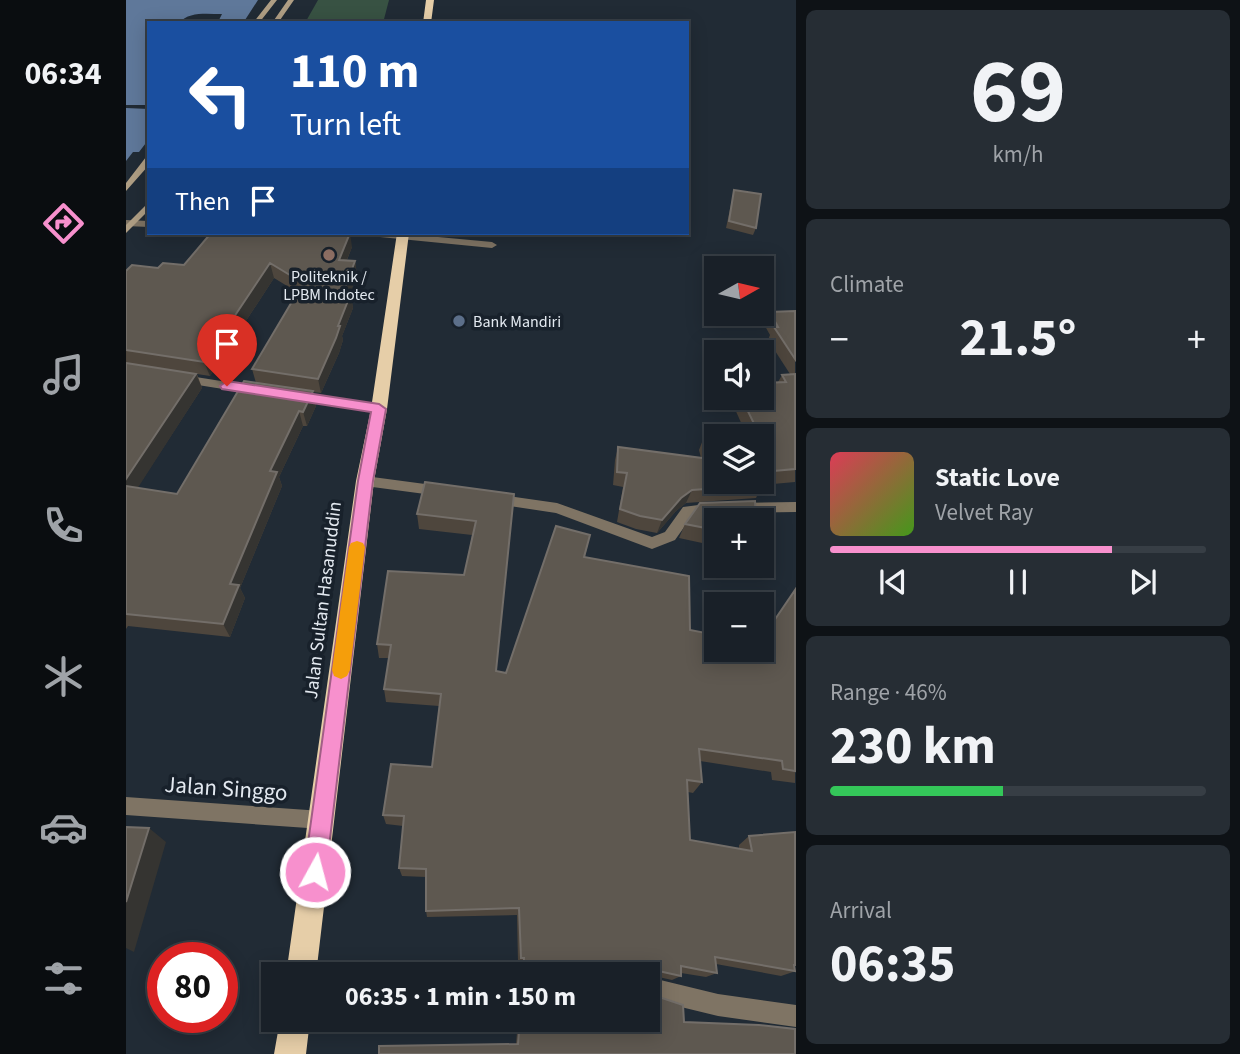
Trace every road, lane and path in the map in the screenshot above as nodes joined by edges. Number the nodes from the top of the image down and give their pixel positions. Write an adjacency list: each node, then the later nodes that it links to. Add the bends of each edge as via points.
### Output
1 (274, 0): 4 (main road)
2 (291, 0): 5 (main road)
3 (430, 0): 6 (highway)
4 (258, 21)
5 (276, 21)
6 (427, 21)
7 (147, 162): 8 (main road)
8 (126, 188)
9 (147, 207): 11 (main road)
10 (147, 224): 11 (street)
11 (128, 226)
12 (403, 235): 18 (highway, Jalan Sultan Hasanuddin)
13 (411, 235): 14 (street)
14 (492, 245)
15 (166, 376): 16 (street)
16 (272, 393)
17 (286, 394): 18 (street)
18 (379, 409): 19 (highway, Jalan Sultan Hasanuddin)
19 (365, 481): 20 (street, via 556,508 652,543 673,536 688,511); 22 (highway, Jalan Sultan Hasanuddin)
20 (796, 507)
21 (126, 806): 22 (street, Jalan Singgo)
22 (322, 820): 23 (highway, Jalan Sultan Hasanuddin)
23 (303, 962)
24 (660, 991): 25 (street)
25 (796, 1016)
26 (293, 1032): 27 (highway)
27 (290, 1054)

